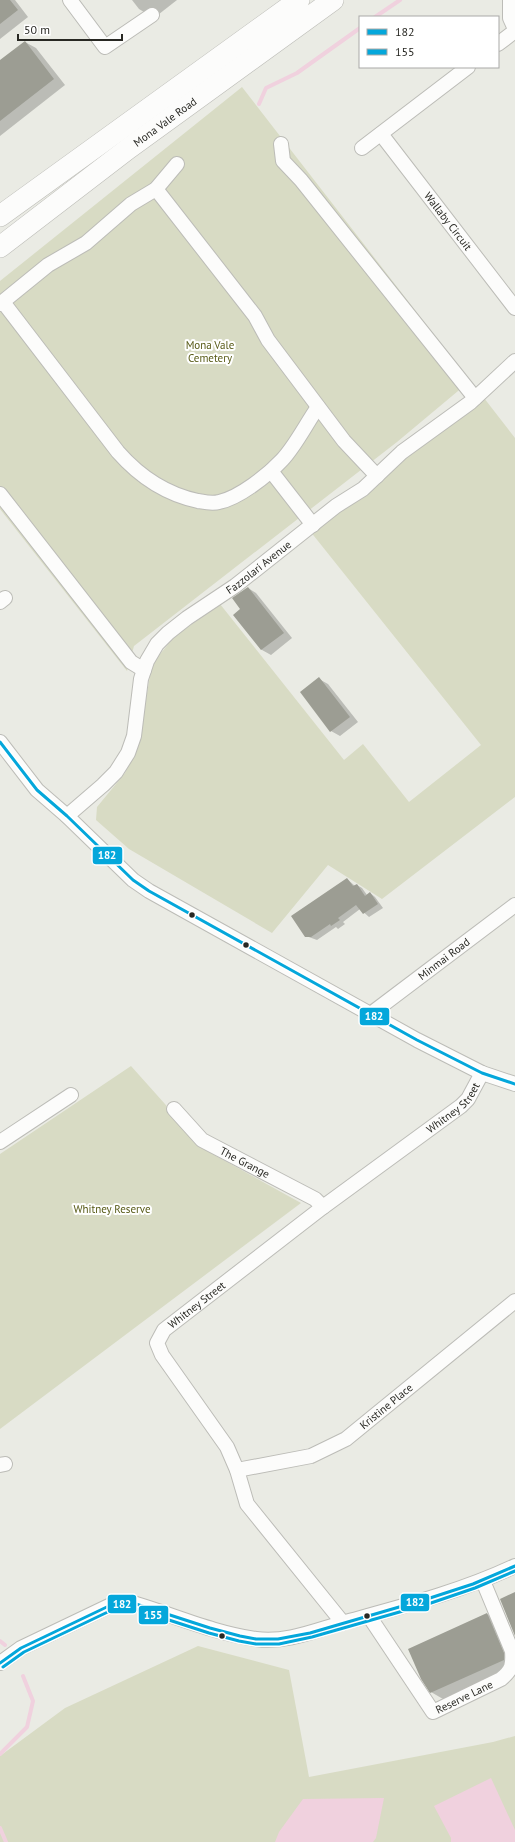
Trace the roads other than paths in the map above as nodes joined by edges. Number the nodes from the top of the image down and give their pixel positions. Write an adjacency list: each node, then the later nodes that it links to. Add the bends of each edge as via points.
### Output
1 (70, 0): 5 (street, via 105,47)
2 (298, 0): 14 (highway, Mona Vale Road)
3 (333, 0): 15 (highway, Mona Vale Road, via 129,148)
4 (510, 0): 6 (street, via 510,18)
5 (152, 15)
6 (515, 30): 7 (street)
7 (499, 43)
8 (467, 68): 9 (street)
9 (381, 134): 11 (street); 17 (street, Wallaby Circuit)
10 (281, 144): 19 (street, via 283,161)
11 (362, 148)
12 (177, 164): 13 (street)
13 (156, 189): 16 (street, via 131,204 86,243 48,265); 20 (street, via 255,316 268,340)
14 (0, 216)
15 (0, 247)
16 (2, 303): 21 (street, via 118,452 132,468 148,480 186,499 205,503 219,502 242,492)
17 (515, 308)
18 (515, 361): 19 (street, Fazzolari Avenue)
19 (475, 398): 22 (street, Fazzolari Avenue, via 402,452)
20 (318, 407): 21 (street, via 283,459); 22 (street, via 344,441)
21 (271, 471): 24 (street)
22 (377, 476): 24 (street, Fazzolari Avenue)
23 (0, 494): 25 (street, via 131,662)
24 (313, 525): 25 (street, Fazzolari Avenue, via 235,586 168,633 157,644)
25 (144, 670): 27 (street, Fazzolari Avenue, via 134,736 128,753 103,786)
26 (0, 742): 27 (street, via 37,790)
27 (67, 816): 29 (street, via 149,891)
28 (515, 905): 29 (street, Minmai Road)
29 (372, 1013): 30 (street)
30 (482, 1073): 31 (street); 35 (street, Whitney Street, via 468,1099 461,1106)
31 (515, 1084)
32 (71, 1095): 34 (street)
33 (174, 1109): 35 (street, The Grange, via 202,1140 315,1199)
34 (0, 1142)
35 (323, 1208): 37 (street, Whitney Street, via 164,1330 157,1343 162,1355 227,1447)
36 (515, 1301): 37 (street, Kristine Place, via 346,1439 311,1456)
37 (237, 1470): 41 (street, Whitney Street, via 247,1504)
38 (515, 1566): 39 (street)
39 (483, 1581): 40 (street); 40 (street, Reserve Lane, via 512,1651 513,1664 510,1672 501,1679 433,1712)
40 (368, 1616): 41 (street)
41 (343, 1622): 42 (street, via 296,1636 256,1639 207,1628 136,1604 113,1604 21,1648)
42 (0, 1663)

